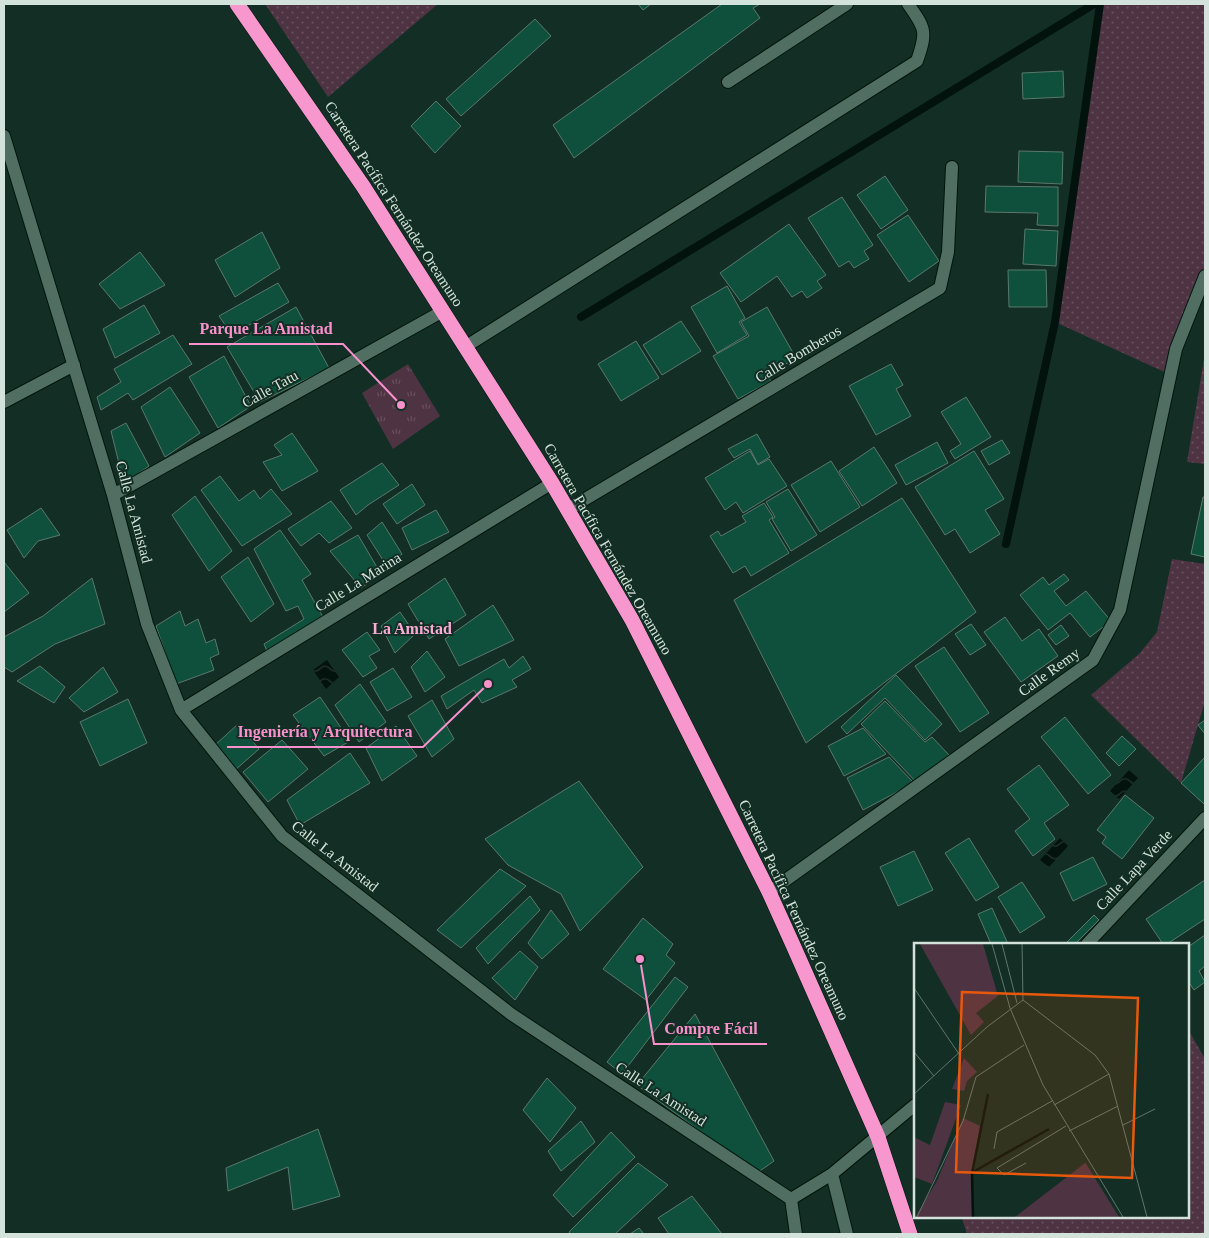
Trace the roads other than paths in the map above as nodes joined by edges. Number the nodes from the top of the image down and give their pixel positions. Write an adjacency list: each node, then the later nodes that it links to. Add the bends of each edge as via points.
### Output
1 (237, 4): 8 (highway, Carretera Pacífica Fernández Oreamuno, via 363,186)
2 (847, 4): 4 (street)
3 (908, 4): 9 (street, via 920,20 925,39 918,61)
4 (728, 82)
5 (4, 136): 10 (street, Calle La Amistad)
6 (952, 167): 14 (street, Calle Bomberos, via 948,252 940,288)
7 (1205, 276): 17 (street, Calle Remy, via 1176,350 1120,610 1093,660)
8 (443, 311): 9 (highway, Carretera Pacífica Fernández Oreamuno); 13 (street, Calle Tatu)
9 (466, 347): 12 (highway, Carretera Pacífica Fernández Oreamuno)
10 (74, 364): 11 (street); 13 (street, Calle La Amistad)
11 (4, 402)
12 (552, 482): 14 (highway, Carretera Pacífica Fernández Oreamuno); 15 (street, Calle La Marina)
13 (113, 495): 15 (street, Calle La Amistad, via 147,624)
14 (568, 510): 17 (highway, Carretera Pacífica Fernández Oreamuno, via 632,620)
15 (181, 710): 22 (street, Calle La Amistad, via 282,836 511,1014)
16 (1205, 818): 18 (street, Calle Lapa Verde)
17 (769, 892): 20 (highway, Carretera Pacífica Fernández Oreamuno)
18 (1088, 943)
19 (914, 1106): 20 (street)
20 (878, 1137): 21 (street); 25 (highway, Carretera Pacífica Fernández Oreamuno)
21 (832, 1174): 22 (street); 24 (street)
22 (791, 1199): 23 (street)
23 (796, 1234)
24 (847, 1234)
25 (910, 1234)

